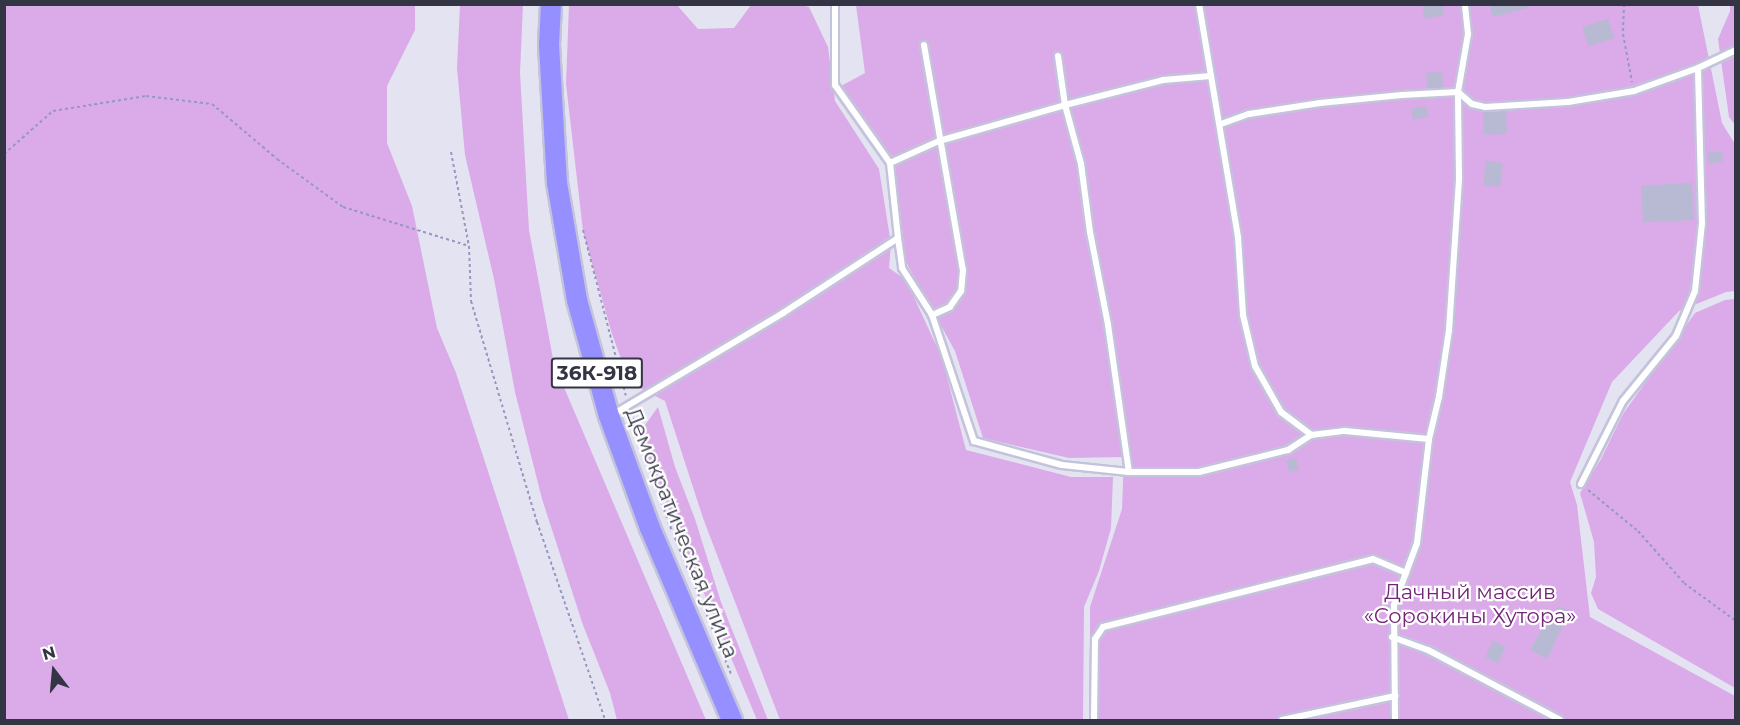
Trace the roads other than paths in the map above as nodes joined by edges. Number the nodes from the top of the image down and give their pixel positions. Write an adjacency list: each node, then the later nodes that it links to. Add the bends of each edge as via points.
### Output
1 (551, 4): 17 (main road, Демократическая улица / 36К-918, via 549,45 557,183 577,300)
2 (835, 4): 14 (lane, via 835,85)
3 (1199, 4): 9 (lane)
4 (1465, 4): 10 (lane, via 1468,34)
5 (924, 45): 13 (lane)
6 (1736, 50): 8 (lane)
7 (1058, 56): 11 (lane)
8 (1698, 68): 10 (lane, via 1634,91 1568,102 1485,107 1472,104); 21 (lane, via 1702,223 1695,291 1676,336 1623,401)
9 (1211, 76): 11 (lane, via 1163,80); 12 (lane)
10 (1458, 92): 12 (lane, via 1320,103 1249,114); 19 (lane, via 1460,178 1449,330)
11 (1065, 105): 13 (lane); 20 (lane, via 1081,164)
12 (1221, 124): 18 (lane, via 1238,237 1243,315 1256,366 1281,412)
13 (939, 141): 14 (lane); 16 (lane, via 963,270 961,291 950,307)
14 (890, 164): 15 (lane)
15 (898, 238): 16 (lane, via 902,268); 17 (lane, via 783,313)
16 (932, 315): 20 (lane, via 974,441 1062,465)
17 (609, 416): 25 (main road, Демократическая улица / 36К-918, via 650,528)
18 (1311, 435): 19 (lane, via 1345,431); 20 (lane, via 1288,450 1199,472)
19 (1429, 438): 22 (lane, via 1417,543)
20 (1129, 472)
21 (1581, 484)
22 (1406, 573): 23 (lane, via 1394,605); 26 (lane, via 1372,559 1103,627 1095,639)
23 (1392, 638): 24 (lane); 29 (lane, via 1428,650)
24 (1395, 696): 27 (lane); 28 (lane)
25 (732, 720)
26 (1094, 720)
27 (1282, 720)
28 (1395, 720)
29 (1560, 720)

